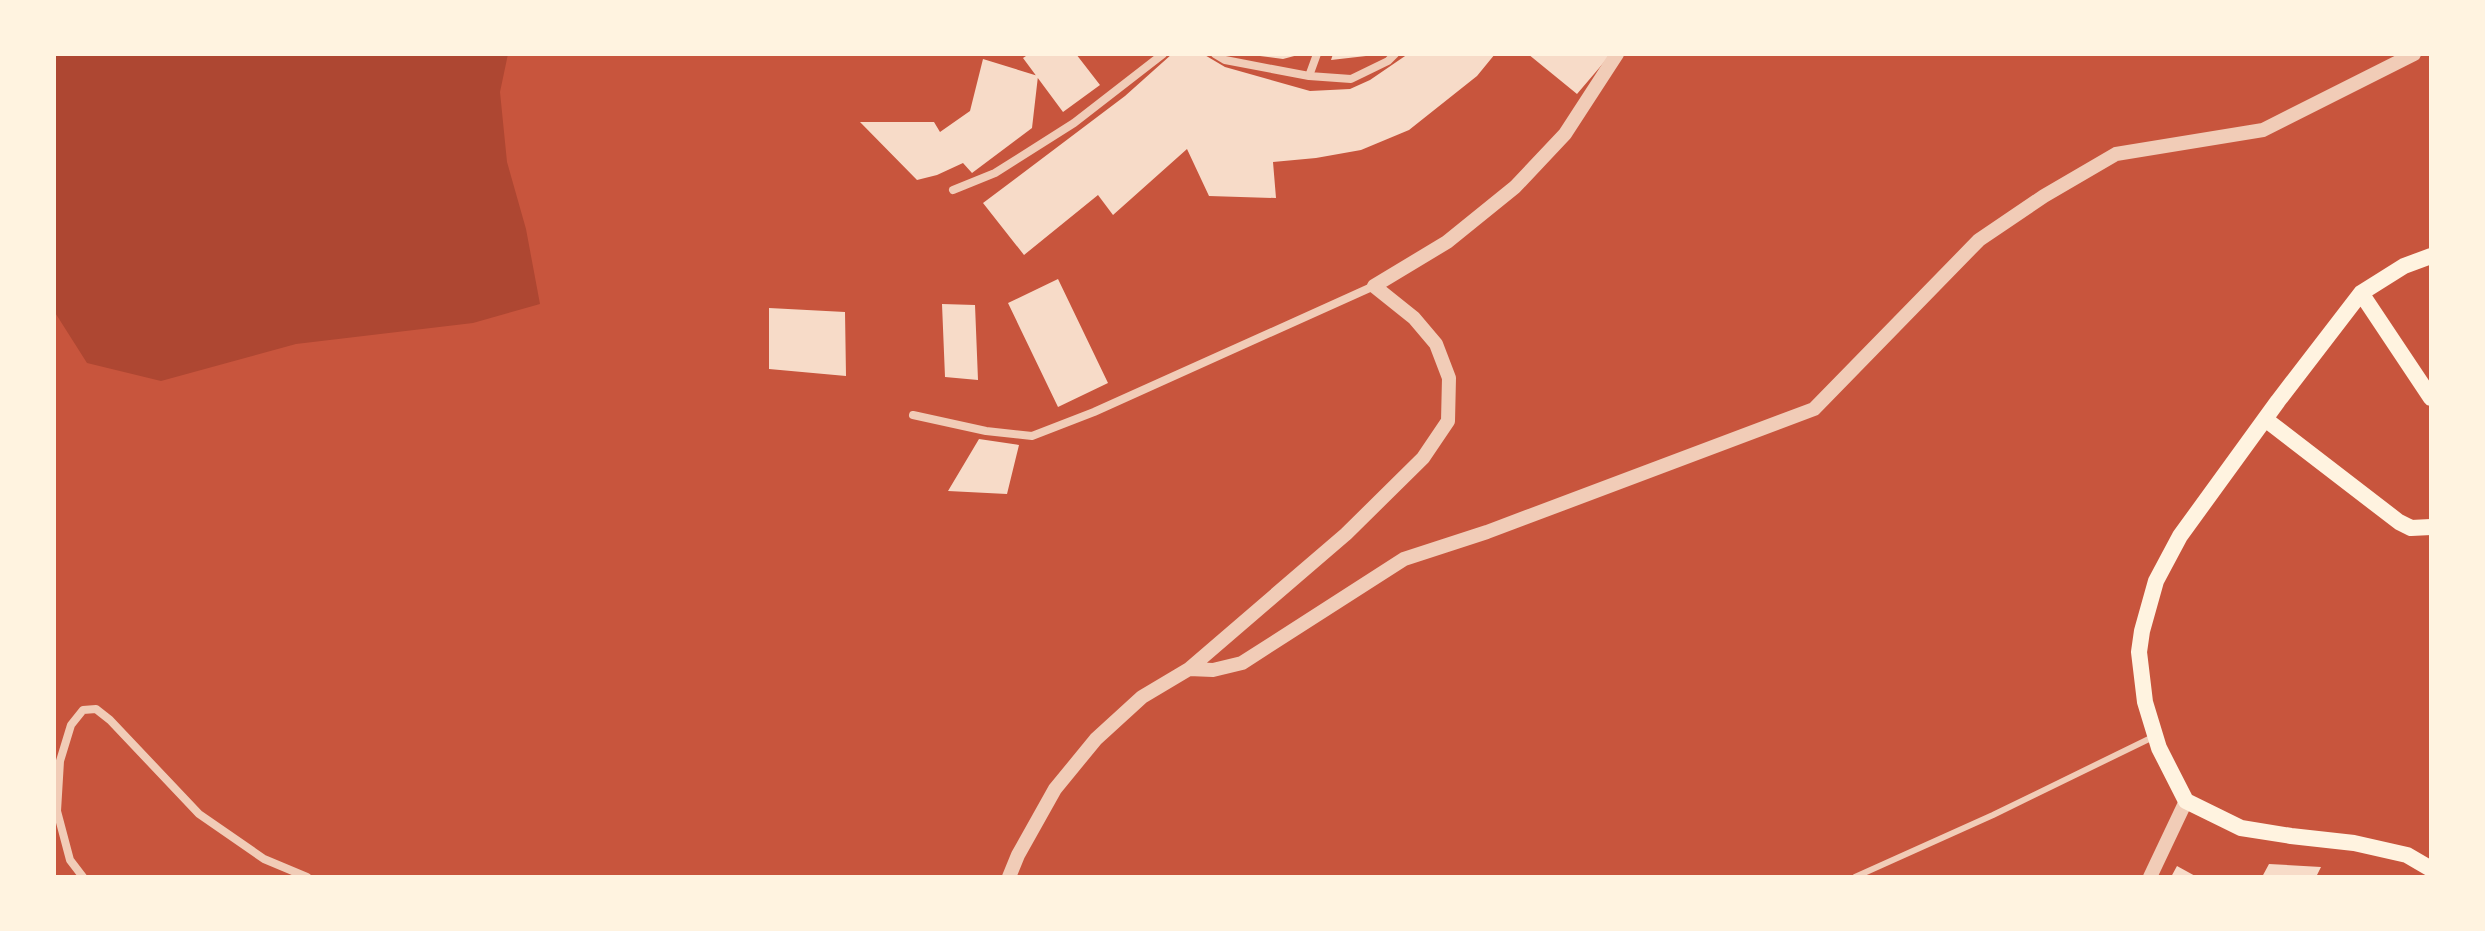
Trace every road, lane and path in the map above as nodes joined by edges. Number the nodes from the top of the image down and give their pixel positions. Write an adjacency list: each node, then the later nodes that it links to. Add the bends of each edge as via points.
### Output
1 (1163, 54): 8 (street, via 1074,123 995,173)
2 (1215, 54): 7 (street)
3 (1317, 54): 7 (street)
4 (1395, 54): 7 (street, via 1351,79)
5 (1617, 54): 10 (street, via 1565,134 1515,187 1447,242)
6 (2414, 54): 16 (street, via 2263,130 2116,154 2044,196 1979,240 1814,409 1404,559 1242,663)
7 (1309, 76)
8 (953, 190)
9 (2431, 256): 11 (main road)
10 (1374, 286): 13 (street, via 1032,436); 16 (street, via 1436,344 1449,378 1448,421 1391,492)
11 (2361, 293): 12 (main road); 14 (main road)
12 (2431, 398)
13 (913, 415)
14 (2265, 419): 15 (main road, via 2399,522 2411,528); 17 (main road, via 2180,536 2156,581 2139,652)
15 (2431, 527)
16 (1189, 669): 22 (street, via 1142,697 1096,739 1055,789)
17 (2155, 736): 18 (main road); 23 (lane)
18 (2186, 801): 19 (main road, via 2241,828 2380,849 2407,855); 24 (street)
19 (2431, 869)
20 (83, 877): 21 (street, via 70,860 57,811 59,773 71,725 83,710 96,709 199,814 264,859)
21 (307, 877)
22 (1009, 877)
23 (1855, 877)
24 (2150, 877)

